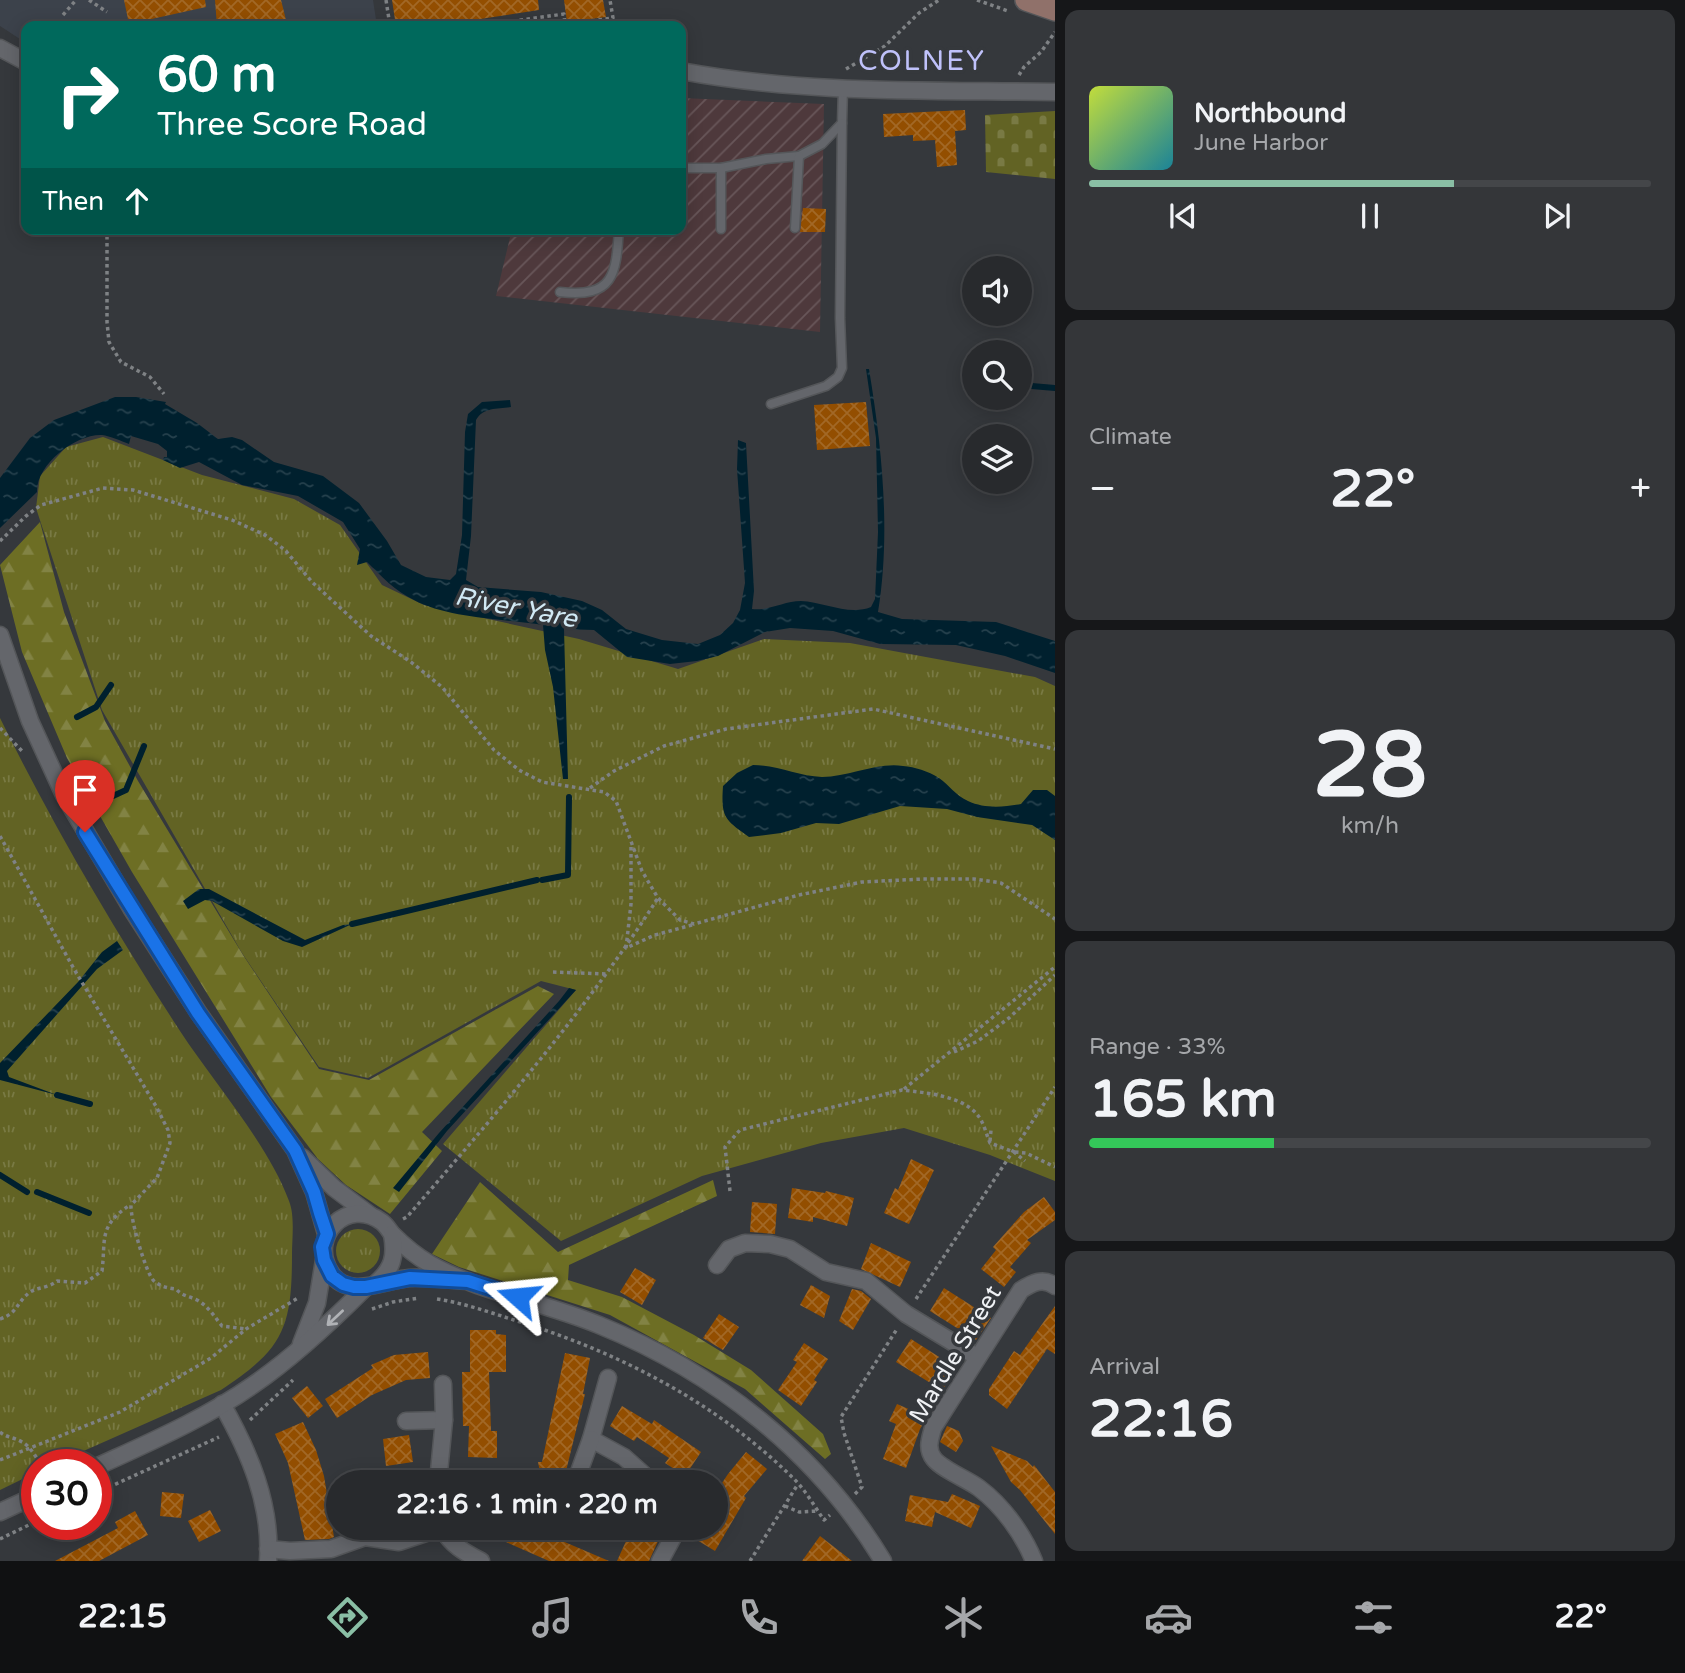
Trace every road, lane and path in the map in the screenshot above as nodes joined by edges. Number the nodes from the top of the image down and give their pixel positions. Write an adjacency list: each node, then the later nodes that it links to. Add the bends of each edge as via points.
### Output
1 (76, 0): 9 (path)
2 (89, 0): 8 (path)
3 (386, 0): 10 (path)
4 (610, 0): 13 (path, via 613,18)
5 (939, 0): 18 (path, via 885,46 853,67 832,73 828,80)
6 (1026, 0): 7 (main road)
7 (1055, 10)
8 (107, 12)
9 (63, 15)
10 (389, 21)
11 (514, 21): 12 (path, via 564,14)
12 (565, 21)
13 (592, 21)
14 (1055, 32): 19 (path)
15 (0, 48): 16 (street)
16 (21, 59)
17 (686, 72): 18 (street)
18 (836, 88): 19 (street); 21 (lane)
19 (1009, 92): 20 (street)
20 (1055, 92)
21 (842, 123): 22 (lane, via 822,144); 31 (lane, via 842,368 826,386)
22 (799, 156): 24 (lane); 25 (lane)
23 (686, 168): 24 (lane)
24 (721, 168): 26 (lane)
25 (795, 228)
26 (722, 229)
27 (107, 235): 30 (path, via 109,342 121,362 150,377)
28 (619, 235): 29 (lane, via 617,267 606,285 582,295)
29 (560, 292)
30 (164, 394)
31 (771, 404)
32 (0, 541): 37 (path, via 41,505 103,488 133,490 232,520 285,550 334,604 442,687 494,750 519,770 542,782)
33 (0, 635): 53 (street, via 30,721 89,839 198,1013)
34 (0, 728): 36 (path)
35 (1055, 749): 37 (path, via 873,709 726,729 664,746)
36 (24, 752)
37 (590, 788): 39 (path, via 616,801)
38 (0, 836): 58 (path, via 168,1129 170,1143 157,1178)
39 (631, 843): 40 (path); 43 (path)
40 (658, 898): 42 (path, via 680,920); 43 (path)
41 (1055, 919): 42 (path, via 1001,883 923,879 849,885)
42 (694, 924): 43 (path)
43 (626, 948): 46 (path)
44 (1055, 967): 48 (path)
45 (553, 972): 46 (path)
46 (606, 974): 59 (path, via 487,1126 408,1217)
47 (1055, 975): 48 (path, via 989,1034)
48 (949, 1054): 50 (path)
49 (1055, 1087): 54 (path)
50 (902, 1090): 52 (path, via 961,1101 981,1119); 57 (path, via 740,1130 725,1147)
51 (991, 1130): 52 (path)
52 (990, 1143): 54 (path)
53 (295, 1150): 59 (street, via 334,1188); 60 (street)
54 (1014, 1152): 55 (path); 56 (path); 68 (path)
55 (1025, 1161)
56 (1055, 1167)
57 (730, 1191)
58 (131, 1205): 69 (path, via 118,1213 103,1236 102,1271 85,1283 57,1282 33,1290 11,1315); 70 (path, via 130,1216 153,1280 206,1306 222,1326)
59 (383, 1224): 60 (street, via 359,1214 335,1223); 63 (street, via 410,1251); 64 (street, via 395,1250 394,1260 387,1274)
60 (327, 1234): 61 (street)
61 (324, 1260): 64 (street, via 332,1276 343,1284); 71 (street, via 317,1303)
62 (717, 1265): 68 (street, via 729,1249 745,1243 790,1249 826,1272 866,1281)
63 (468, 1281): 64 (street, via 410,1278); 104 (street, via 598,1324 690,1370 776,1432 812,1466 845,1503)
64 (371, 1286): 71 (street, one-way to 71)
65 (1055, 1286): 72 (street, Mardle Street, via 1034,1281 1021,1290)
66 (300, 1298): 70 (path)
67 (368, 1312): 86 (path, via 393,1302 439,1299 602,1351 683,1392)
68 (906, 1314): 72 (street); 87 (path, via 841,1417)
69 (0, 1319)
70 (246, 1329): 80 (path, via 211,1358 120,1412)
71 (300, 1347): 75 (street)
72 (976, 1357): 105 (street, Mardle Street, via 933,1428 928,1446 934,1459 980,1489 1007,1517)
73 (608, 1378): 79 (street)
74 (443, 1384): 76 (street)
75 (222, 1404): 81 (street); 100 (street, via 251,1460 261,1494)
76 (444, 1420): 77 (street); 83 (street)
77 (407, 1421)
78 (0, 1432): 80 (path)
79 (590, 1439): 84 (street); 85 (street)
80 (30, 1448): 82 (path)
81 (112, 1459)
82 (0, 1460)
83 (439, 1470)
84 (580, 1470)
85 (639, 1470)
86 (798, 1484): 89 (path); 90 (path)
87 (862, 1487)
88 (21, 1502): 91 (street)
89 (785, 1506): 90 (path, via 799,1512); 103 (path)
90 (818, 1511): 92 (path)
91 (0, 1512)
92 (824, 1520)
93 (21, 1528): 94 (path)
94 (0, 1538)
95 (356, 1540): 100 (street, via 331,1549)
96 (386, 1540): 97 (street)
97 (406, 1540)
98 (448, 1540): 101 (street)
99 (671, 1540): 102 (street)
100 (268, 1555)
101 (481, 1561)
102 (660, 1561)
103 (750, 1561)
104 (883, 1561)
105 (1034, 1561)

